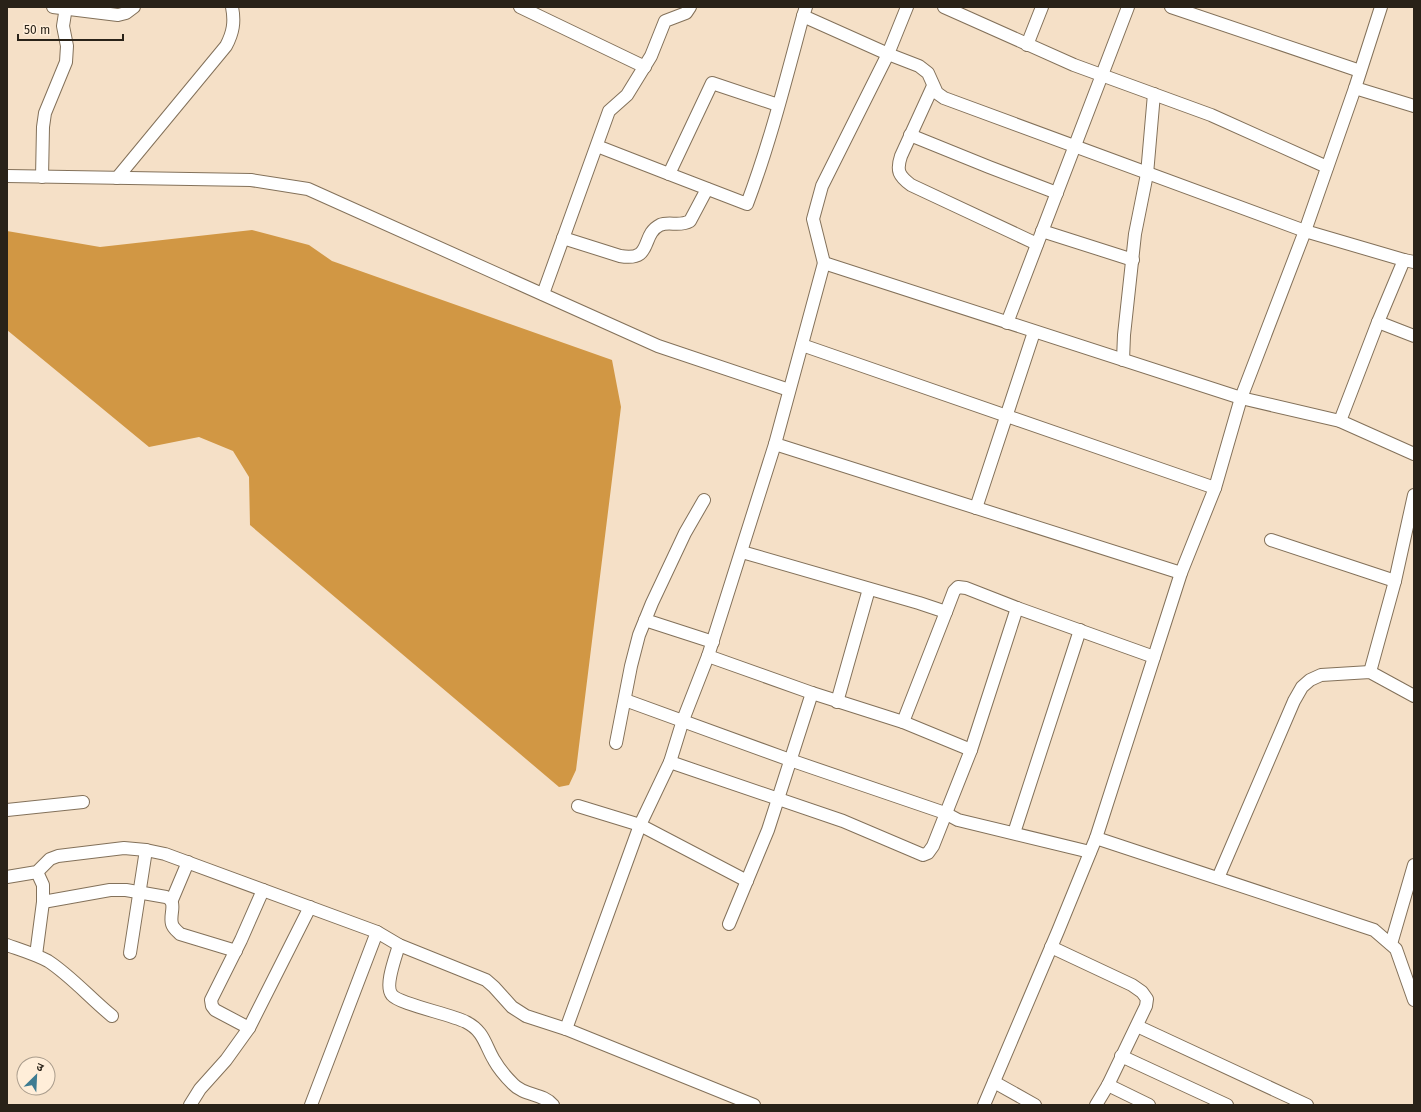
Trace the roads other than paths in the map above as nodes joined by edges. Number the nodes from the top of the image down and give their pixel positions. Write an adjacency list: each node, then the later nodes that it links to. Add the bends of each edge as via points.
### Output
1 (53, 7): 11 (street)
2 (134, 7): 11 (street, via 118,15)
3 (232, 7): 32 (street, via 232,33 226,46)
4 (520, 7): 16 (street)
5 (690, 7): 16 (street, via 686,13 665,21)
6 (907, 7): 15 (street)
7 (944, 7): 14 (street)
8 (1042, 7): 14 (street)
9 (1128, 7): 18 (street)
10 (1381, 7): 17 (street)
11 (66, 8): 31 (street, via 63,26 67,46 66,62 45,113)
12 (1179, 8): 17 (street)
13 (805, 11): 15 (street); 22 (street)
14 (1027, 45): 18 (street)
15 (888, 54): 19 (street, via 919,66 928,73); 41 (street, via 822,186 813,219)
16 (645, 67): 25 (street, via 627,95 609,111)
17 (1360, 72): 20 (street)
18 (1102, 74): 21 (street); 26 (street)
19 (933, 86): 24 (street); 26 (street, via 944,98)
20 (1355, 88): 23 (street); 27 (street)
21 (1154, 94): 27 (street, via 1211,115); 29 (street)
22 (778, 105): 28 (street, via 712,83); 33 (street, via 761,169 747,204)
23 (1414, 106)
24 (910, 135): 34 (street); 38 (street, via 898,165 903,179)
25 (597, 146): 28 (street); 37 (street)
26 (1074, 146): 29 (street); 34 (street)
27 (1327, 167): 36 (street)
28 (669, 174): 33 (street)
29 (1147, 174): 36 (street); 39 (street, via 1135,234)
30 (7, 176): 31 (street)
31 (42, 177): 32 (street)
32 (117, 178): 42 (street, via 252,180 308,189)
33 (707, 189): 37 (street, via 690,221 680,225 660,225 636,257 620,256)
34 (1057, 193): 35 (street)
35 (1042, 231): 38 (street); 39 (street)
36 (1305, 231): 40 (street); 50 (street)
37 (563, 238): 42 (street)
38 (1037, 244): 44 (street)
39 (1133, 260): 48 (street)
40 (1409, 261): 43 (street)
41 (824, 263): 44 (street); 47 (street)
42 (543, 294): 49 (street, via 658,346)
43 (1378, 322): 46 (street); 52 (street)
44 (1007, 323): 45 (street)
45 (1034, 332): 48 (street); 51 (street)
46 (1414, 336)
47 (802, 344): 49 (street); 51 (street)
48 (1123, 360): 50 (street)
49 (789, 390): 53 (street)
50 (1240, 398): 52 (street); 55 (street)
51 (1006, 416): 55 (street); 58 (street)
52 (1340, 421): 54 (street)
53 (775, 444): 58 (street); 60 (street)
54 (1414, 454)
55 (1215, 488): 61 (street)
56 (1414, 495): 62 (street)
57 (704, 500): 66 (street, via 682,540)
58 (976, 508): 61 (street)
59 (1271, 540): 62 (street)
60 (742, 552): 63 (street); 68 (street)
61 (1181, 573): 70 (street)
62 (1395, 581): 71 (street)
63 (869, 589): 65 (street); 75 (street)
64 (1017, 608): 65 (street, via 958,587); 67 (street); 79 (street)
65 (946, 612): 77 (street)
66 (645, 620): 68 (street); 74 (street, via 631,666)
67 (1080, 630): 70 (street); 88 (street)
68 (713, 642): 69 (street)
69 (708, 656): 72 (street); 76 (street)
70 (1154, 657): 89 (street)
71 (1370, 672): 73 (street); 97 (street, via 1321,675 1302,687)
72 (812, 693): 75 (street); 80 (street)
73 (1414, 696)
74 (625, 700): 76 (street); 78 (street)
75 (837, 702): 77 (street)
76 (683, 720): 80 (street); 81 (street)
77 (903, 722): 79 (street)
78 (616, 743)
79 (971, 750): 86 (street)
80 (790, 760): 82 (street); 86 (street)
81 (670, 762): 82 (street); 87 (street)
82 (778, 799): 86 (street, via 843,821 924,855 933,846); 98 (street)
83 (83, 802): 85 (street)
84 (578, 806): 87 (street)
85 (7, 810)
86 (944, 813): 88 (street, via 958,820)
87 (640, 825): 98 (street); 117 (street)
88 (1014, 834): 91 (street)
89 (1096, 838): 91 (street); 97 (street)
90 (146, 850): 92 (street); 94 (street, via 124,848 58,856 50,859); 100 (street)
91 (1090, 852): 109 (street)
92 (188, 862): 99 (street); 101 (street)
93 (1414, 865): 106 (street)
94 (37, 872): 96 (street); 102 (street, via 43,885)
95 (7, 874): 96 (street)
96 (7, 878)
97 (1218, 878): 106 (street, via 1374,930)
98 (747, 882): 104 (street)
99 (263, 890): 103 (street); 110 (street)
100 (139, 892): 101 (street); 102 (street, via 110,890); 111 (street)
101 (172, 900): 110 (street, via 171,922 180,934)
102 (44, 902): 112 (street)
103 (310, 907): 105 (street); 116 (street)
104 (729, 924)
105 (377, 932): 108 (street); 123 (street)
106 (1391, 944): 113 (street, via 1396,949)
107 (7, 945): 112 (street)
108 (399, 945): 117 (street, via 486,980 517,1012); 124 (street, via 389,982 392,995 398,1000 467,1022 482,1035 494,1060 515,1086 528,1094 543,1098)
109 (1051, 947): 115 (street, via 1142,992 1147,999 1146,1006); 119 (street)
110 (236, 951): 116 (street, via 211,1000 212,1006)
111 (130, 953)
112 (36, 955): 114 (street, via 76,983)
113 (1414, 1000)
114 (112, 1016)
115 (1136, 1026): 118 (street); 121 (street)
116 (249, 1028): 122 (street)
117 (566, 1029): 125 (street)
118 (1121, 1056): 120 (street); 130 (street)
119 (994, 1082): 126 (street); 127 (street)
120 (1108, 1085): 128 (street); 129 (street)
121 (1299, 1103)
122 (190, 1105)
123 (311, 1105)
124 (552, 1105)
125 (754, 1105)
126 (984, 1105)
127 (1035, 1105)
128 (1096, 1105)
129 (1149, 1105)
130 (1227, 1105)

